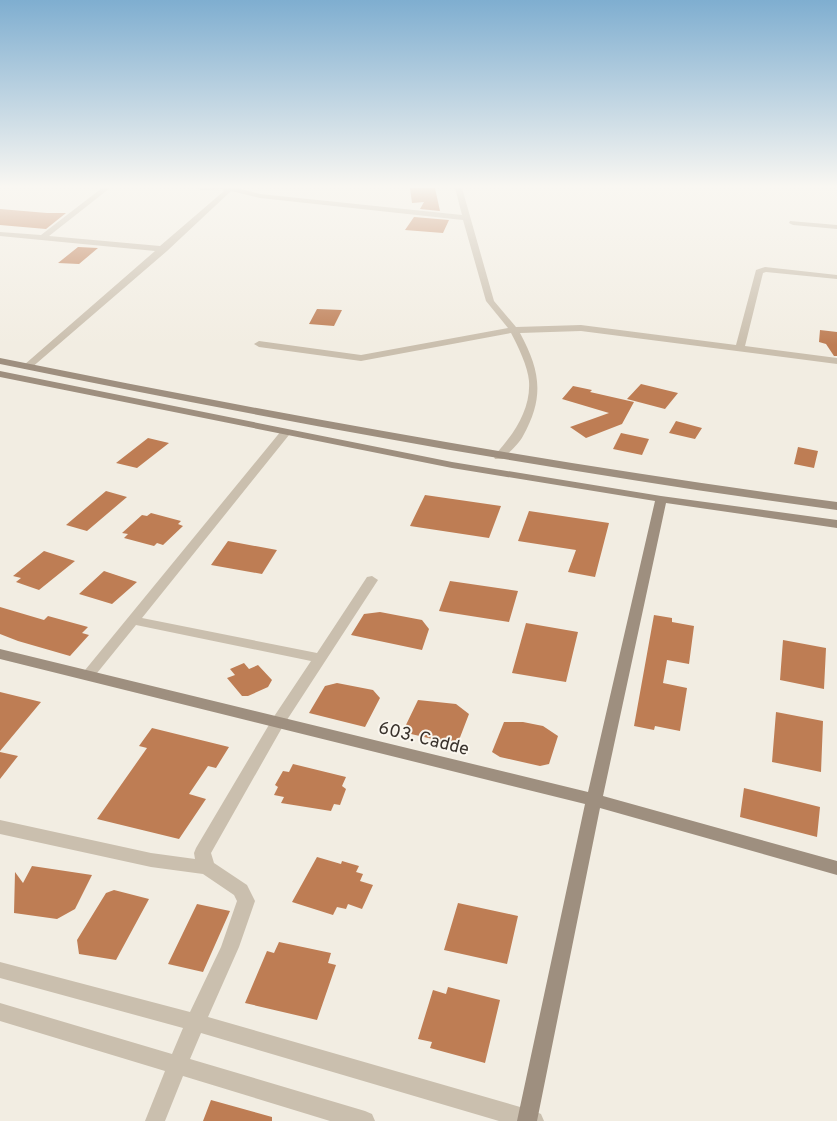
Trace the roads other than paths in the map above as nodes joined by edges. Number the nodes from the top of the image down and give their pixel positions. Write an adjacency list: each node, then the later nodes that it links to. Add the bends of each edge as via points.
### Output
1 (70, 240): 4 (street)
2 (173, 240): 4 (street)
3 (474, 240): 6 (street, via 490,301)
4 (164, 248): 11 (street)
5 (837, 277): 8 (street, via 764,269 759,272)
6 (514, 330): 7 (street, via 361,358); 8 (street, via 580,328); 14 (street, via 534,380 530,408 518,436)
7 (259, 344)
8 (740, 349): 10 (street)
9 (0, 361): 11 (main road)
10 (837, 361)
11 (27, 367): 14 (main road, via 217,406)
12 (0, 374): 13 (main road)
13 (285, 433): 15 (main road, via 452,465); 19 (street)
14 (499, 457): 16 (main road)
15 (661, 499): 17 (main road); 24 (main road)
16 (837, 506)
17 (837, 524)
18 (372, 580): 21 (street)
19 (132, 620): 21 (street); 22 (street)
20 (0, 654): 22 (main road, 603. Cadde)
21 (320, 658): 23 (street)
22 (88, 675): 23 (main road, 603. Cadde)
23 (278, 722): 24 (main road, 603. Cadde); 26 (street, via 202,853)
24 (594, 800): 27 (main road, 603. Cadde); 32 (main road)
25 (0, 827): 26 (street, via 152,860)
26 (207, 867): 30 (street, via 240,890 246,901 219,976)
27 (837, 868)
28 (0, 970): 30 (street)
29 (0, 1012): 31 (street)
30 (195, 1022): 31 (street); 32 (street)
31 (178, 1066): 33 (street); 34 (street)
32 (529, 1120)
33 (155, 1121)
34 (365, 1121)

